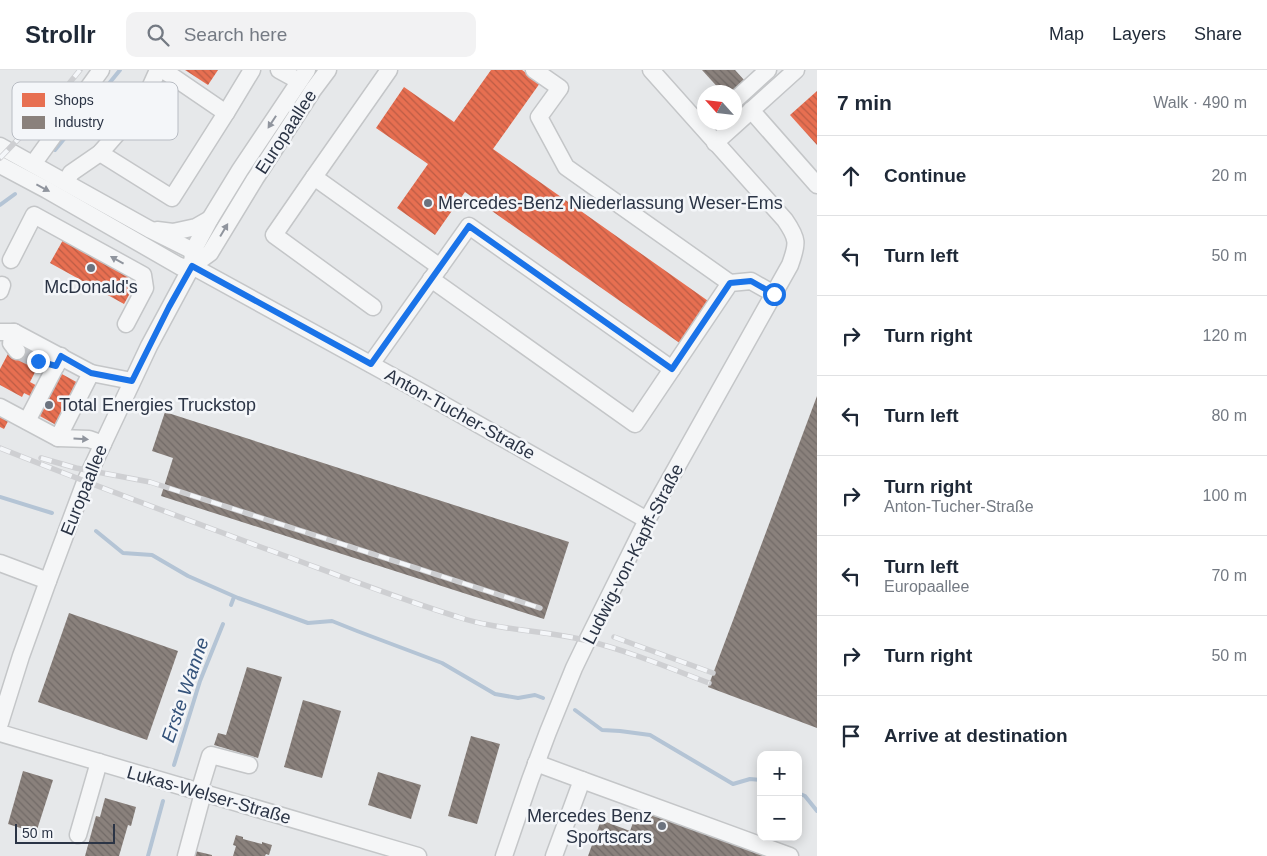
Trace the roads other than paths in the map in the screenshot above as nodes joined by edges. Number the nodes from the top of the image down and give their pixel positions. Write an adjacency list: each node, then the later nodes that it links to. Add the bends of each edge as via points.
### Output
1 (101, 70): 13 (street)
2 (158, 70): 14 (street)
3 (163, 70): 17 (street)
4 (252, 70): 17 (street)
5 (279, 70): 12 (street)
6 (328, 70): 30 (street, Europaallee, one-way to 6, via 210,253)
7 (389, 70): 25 (street)
8 (534, 70): 33 (street, via 560,88 539,117 566,167)
9 (651, 70): 18 (street, Ludwig-von-Kapff-Straße)
10 (768, 70): 15 (street)
11 (796, 70): 16 (street)
12 (302, 76): 28 (street, Europaallee, one-way to 28)
13 (92, 82)
14 (153, 82)
15 (742, 94)
16 (751, 110): 18 (street); 27 (street)
17 (226, 113): 22 (street, via 172,198)
18 (710, 132): 34 (street, Ludwig-von-Kapff-Straße, via 792,230 797,242 790,265)
19 (50, 140): 23 (street)
20 (111, 140): 22 (street)
21 (0, 146): 23 (street)
22 (100, 153): 26 (street, via 71,173)
23 (33, 164): 26 (street)
24 (0, 166): 30 (street, one-way to 30, via 174,264 181,267)
25 (314, 177): 32 (street); 35 (street, via 274,235)
26 (66, 182): 29 (street)
27 (817, 185)
28 (210, 219): 29 (street, via 196,227 173,232); 30 (street, Europaallee)
29 (150, 229): 30 (street)
30 (193, 258): 41 (street, Anton-Tucher-Straße); 44 (street, Europaallee)
31 (11, 260): 36 (street, one-way to 31, via 145,288 143,275 34,215)
32 (435, 273): 41 (street); 42 (street, via 469,226); 42 (street, via 635,424)
33 (730, 283): 34 (street, via 751,281); 42 (street)
34 (774, 294): 49 (street, Ludwig-von-Kapff-Straße)
35 (374, 307)
36 (126, 324)
37 (7, 332): 38 (street); 40 (street)
38 (17, 351)
39 (38, 361): 40 (street)
40 (58, 361): 43 (street); 46 (street)
41 (371, 364): 49 (street, Anton-Tucher-Straße)
42 (672, 369)
43 (91, 373): 44 (street); 47 (street)
44 (132, 381): 48 (street, Europaallee)
45 (0, 407): 46 (street)
46 (27, 421): 47 (street)
47 (58, 438): 48 (street, one-way to 48, via 89,439)
48 (103, 444): 51 (street, Europaallee, via 85,482)
49 (647, 520): 55 (street, Ludwig-von-Kapff-Straße, via 574,668)
50 (0, 563): 51 (street)
51 (48, 581): 52 (street, Europaallee)
52 (1, 716)
53 (0, 733): 54 (street, Lukas-Welser-Straße)
54 (99, 762): 58 (street, Lukas-Welser-Straße); 59 (street)
55 (536, 763): 57 (street); 62 (street, Ludwig-von-Kapff-Straße)
56 (250, 765): 58 (street, via 212,754)
57 (582, 780): 63 (street); 64 (street)
58 (201, 792): 60 (street); 61 (street, Lukas-Welser-Straße)
59 (78, 835)
60 (186, 856)
61 (418, 856)
62 (504, 856)
63 (554, 856)
64 (790, 856)

